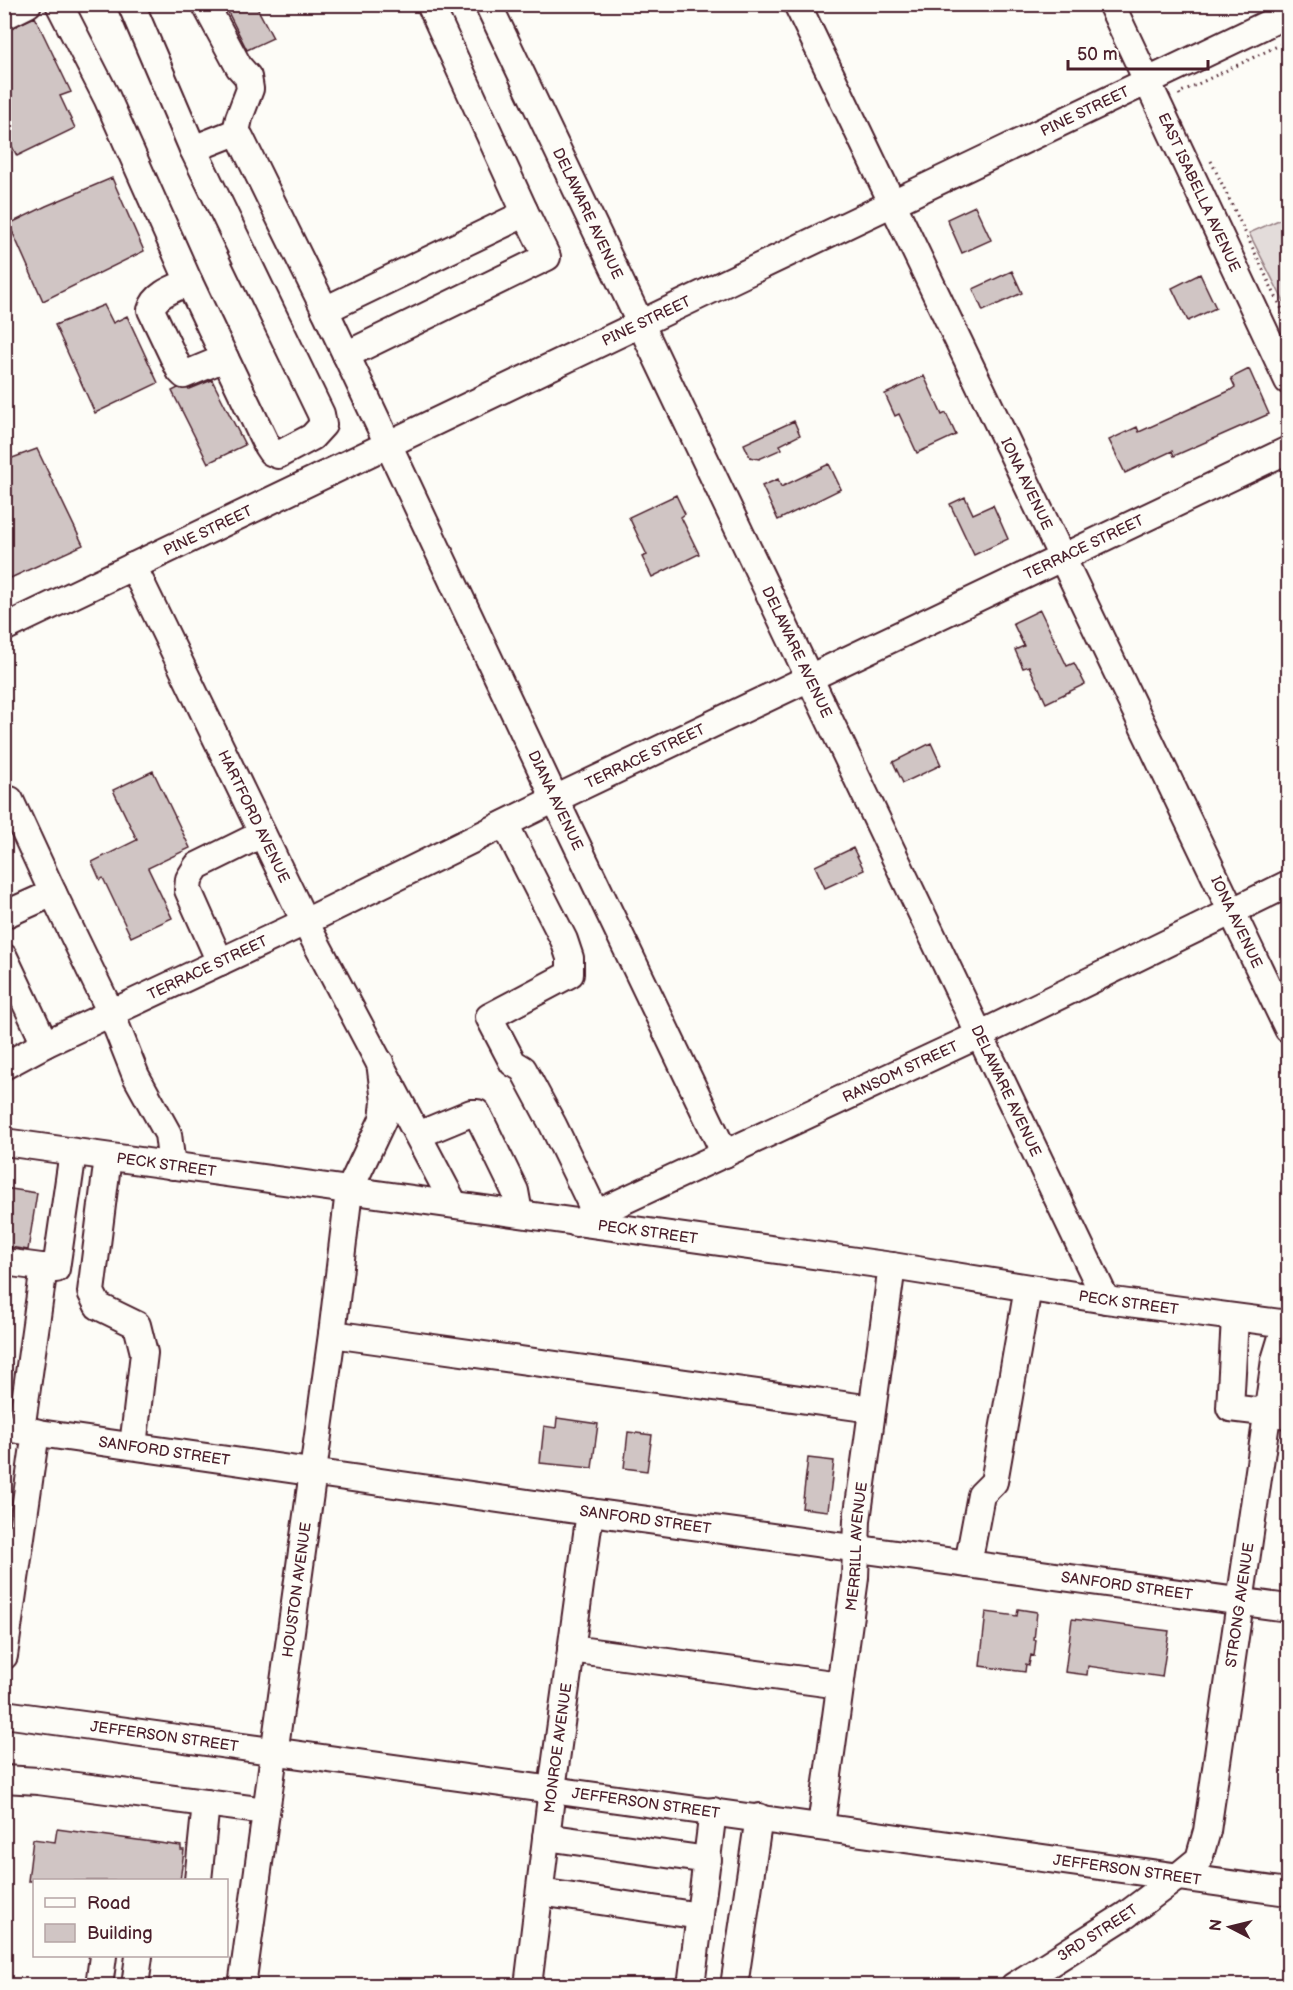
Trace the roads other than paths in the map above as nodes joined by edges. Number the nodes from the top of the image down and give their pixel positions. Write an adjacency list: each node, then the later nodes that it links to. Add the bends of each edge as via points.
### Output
1 (28, 4): 10 (street)
2 (59, 4): 16 (street, via 107,98)
3 (131, 4): 13 (street)
4 (205, 4): 12 (street, via 248,77 250,89)
5 (430, 4): 15 (street)
6 (488, 4): 18 (street, DELAWARE AVENUE)
7 (797, 4): 14 (street, IONA AVENUE)
8 (1111, 4): 11 (street, EAST ISABELLA AVENUE)
9 (1288, 14): 11 (street, PINE STREET)
10 (4, 16)
11 (1147, 82): 14 (street, PINE STREET); 21 (street, EAST ISABELLA AVENUE)
12 (236, 132): 13 (street); 17 (street, DIANA AVENUE)
13 (193, 149): 20 (street, via 323,425 300,445 278,455 271,452)
14 (892, 203): 18 (street, PINE STREET); 24 (street, IONA AVENUE)
15 (524, 210): 17 (street, via 513,220); 19 (street, via 547,257)
16 (189, 282): 20 (street); 20 (street, via 157,298 151,310 184,375)
17 (325, 310): 19 (street, DIANA AVENUE)
18 (640, 325): 22 (street, PINE STREET); 27 (street, DELAWARE AVENUE)
19 (346, 355): 22 (street, DIANA AVENUE)
20 (225, 358)
21 (1288, 381)
22 (388, 446): 25 (street, PINE STREET); 28 (street, DIANA AVENUE)
23 (1288, 450): 24 (street, TERRACE STREET)
24 (1062, 557): 27 (street, TERRACE STREET); 34 (street, IONA AVENUE)
25 (133, 566): 26 (street, PINE STREET); 31 (street, HARTFORD AVENUE)
26 (4, 628)
27 (809, 678): 28 (street, TERRACE STREET); 41 (street, DELAWARE AVENUE)
28 (555, 799): 30 (street, TERRACE STREET); 48 (street, DIANA AVENUE)
29 (10, 800): 33 (street)
30 (505, 824): 36 (street, TERRACE STREET); 54 (street, via 564,940 570,974 489,1017 553,1125)
31 (262, 834): 36 (street, HARTFORD AVENUE); 38 (street, via 197,866 189,879 188,891)
32 (1288, 884): 34 (street, RANSOM STREET)
33 (52, 893): 35 (street); 39 (street)
34 (1232, 912): 40 (street, IONA AVENUE); 41 (street, RANSOM STREET)
35 (4, 915)
36 (305, 922): 38 (street, TERRACE STREET); 43 (street, HARTFORD AVENUE)
37 (4, 957): 42 (street)
38 (220, 962): 39 (street, TERRACE STREET)
39 (111, 1013): 42 (street, TERRACE STREET); 50 (street, via 136,1076 168,1134)
40 (1288, 1029)
41 (981, 1034): 48 (street, RANSOM STREET); 59 (street, DELAWARE AVENUE)
42 (45, 1044): 44 (street, TERRACE STREET)
43 (380, 1062): 45 (street, HARTFORD AVENUE); 51 (street, HARTFORD AVENUE, via 383,1119)
44 (4, 1066)
45 (418, 1135): 52 (street, HARTFORD AVENUE); 53 (street, via 477,1113 515,1191)
46 (4, 1142): 47 (street, PECK STREET)
47 (74, 1152): 49 (street, PECK STREET); 57 (street)
48 (725, 1154): 54 (street, RANSOM STREET)
49 (108, 1157): 50 (street, PECK STREET); 66 (street, via 91,1292 98,1306 137,1325 144,1353)
50 (172, 1166): 51 (street, PECK STREET)
51 (349, 1191): 52 (street, PECK STREET); 62 (street, HOUSTON AVENUE)
52 (454, 1204): 53 (street, PECK STREET)
53 (519, 1213): 54 (street, PECK STREET)
54 (586, 1218): 56 (street, PECK STREET)
55 (4, 1262): 57 (street)
56 (892, 1266): 58 (street, PECK STREET); 63 (street, MERRILL AVENUE)
57 (50, 1268): 65 (street)
58 (1028, 1288): 59 (street, PECK STREET); 70 (street, via 994,1482 981,1495)
59 (1106, 1300): 60 (street, PECK STREET)
60 (1234, 1318): 61 (street, PECK STREET); 64 (street, via 1230,1408)
61 (1288, 1324): 64 (street, STRONG AVENUE, via 1275,1360)
62 (332, 1335): 63 (street); 67 (street, HOUSTON AVENUE)
63 (872, 1409): 69 (street, MERRILL AVENUE, via 857,1520)
64 (1278, 1414): 71 (street, STRONG AVENUE)
65 (20, 1430): 66 (street, SANFORD STREET); 74 (street)
66 (133, 1446): 67 (street, SANFORD STREET)
67 (312, 1471): 68 (street, SANFORD STREET); 77 (street, HOUSTON AVENUE)
68 (590, 1512): 69 (street, SANFORD STREET); 73 (street, MONROE AVENUE)
69 (857, 1548): 70 (street, SANFORD STREET); 75 (street, MERRILL AVENUE)
70 (968, 1563): 71 (street, SANFORD STREET)
71 (1241, 1601): 72 (street, SANFORD STREET); 87 (street, STRONG AVENUE, via 1207,1831 1199,1859)
72 (1288, 1608)
73 (571, 1649): 75 (street); 79 (street, MONROE AVENUE)
74 (4, 1656)
75 (840, 1685): 84 (street, MERRILL AVENUE)
76 (4, 1713): 77 (street, JEFFERSON STREET)
77 (274, 1750): 79 (street, JEFFERSON STREET); 81 (street, HOUSTON AVENUE)
78 (4, 1779): 80 (street)
79 (552, 1789): 82 (street, JEFFERSON STREET); 85 (street, MONROE AVENUE)
80 (206, 1803): 81 (street); 88 (street)
81 (266, 1811): 96 (street, HOUSTON AVENUE)
82 (714, 1811): 83 (street, JEFFERSON STREET); 86 (street)
83 (759, 1817): 84 (street, JEFFERSON STREET); 99 (street)
84 (821, 1826): 87 (street, JEFFERSON STREET)
85 (546, 1837): 86 (street); 89 (street, MONROE AVENUE)
86 (708, 1860): 91 (street)
87 (1177, 1877): 90 (street, JEFFERSON STREET); 100 (street, 3RD STREET, via 1126,1915)
88 (198, 1879)
89 (540, 1892): 91 (street); 97 (street, MONROE AVENUE)
90 (1288, 1892)
91 (700, 1916): 98 (street)
92 (103, 1957): 94 (street)
93 (140, 1957): 95 (street)
94 (99, 1986)
95 (135, 1986)
96 (242, 1986)
97 (528, 1986)
98 (691, 1986)
99 (734, 1986)
100 (1014, 1986)

